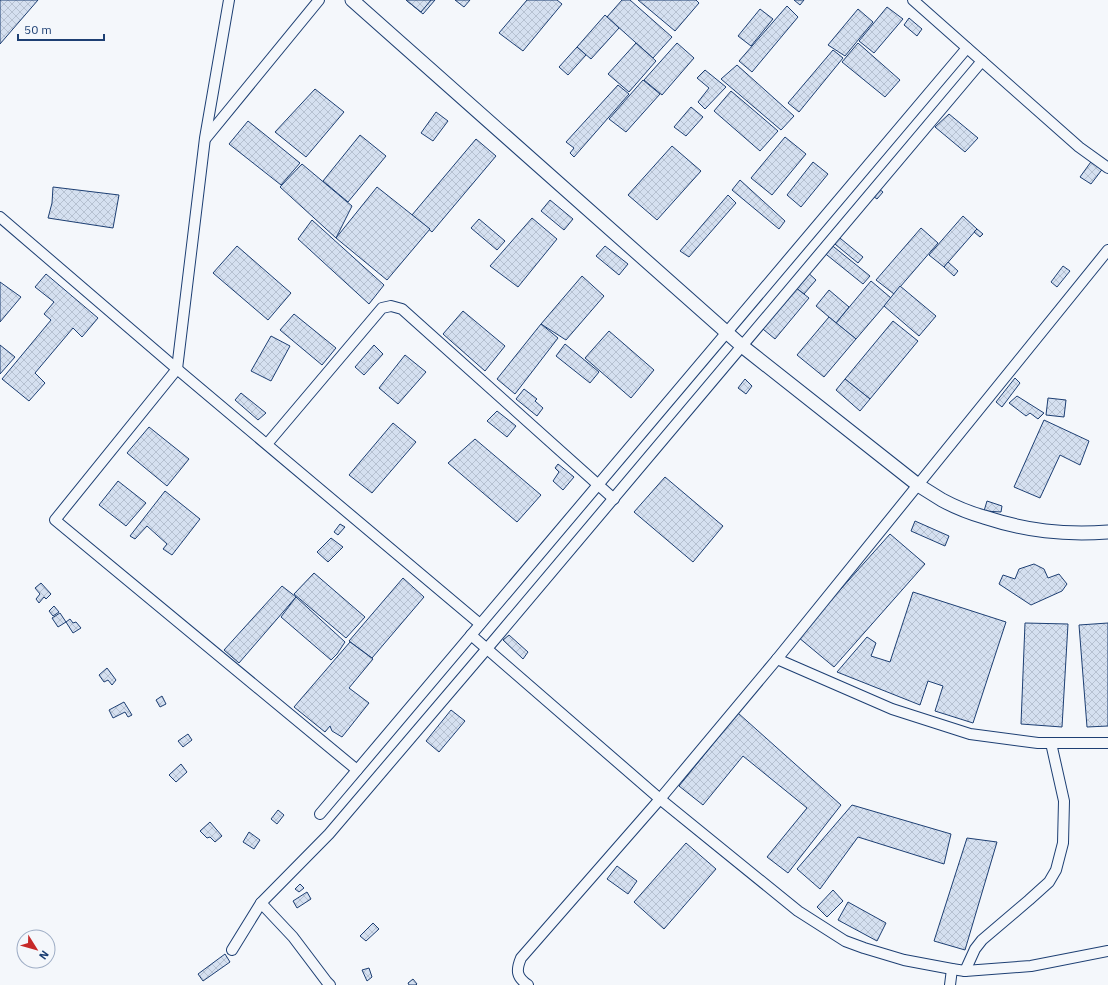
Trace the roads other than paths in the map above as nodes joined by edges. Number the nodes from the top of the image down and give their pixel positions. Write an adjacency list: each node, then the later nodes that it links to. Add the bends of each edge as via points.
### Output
1 (229, 0): 7 (street)
2 (319, 0): 7 (street)
3 (352, 0): 11 (street)
4 (913, 0): 5 (street)
5 (967, 48): 6 (street); 11 (street)
6 (982, 61): 8 (street, via 1079,147); 12 (street)
7 (205, 138): 13 (street)
8 (1108, 168)
9 (0, 217): 13 (street)
10 (1108, 250): 15 (street)
11 (727, 332): 12 (street); 16 (street)
12 (742, 346): 15 (street); 17 (street)
13 (177, 369): 14 (street); 25 (street, via 55,520)
14 (268, 444): 16 (street, via 382,308 391,306 402,309); 19 (street)
15 (918, 484): 18 (street, via 969,512 1022,528 1049,532); 22 (street)
16 (598, 485): 17 (street); 19 (street)
17 (614, 499): 21 (street)
18 (1108, 532)
19 (480, 624): 20 (street)
20 (471, 635): 21 (street); 25 (street)
21 (486, 649): 26 (street); 28 (street, via 329,834)
22 (777, 659): 23 (street, via 892,709 970,734 1038,744); 26 (street)
23 (1051, 743): 24 (street); 32 (street, via 1064,801 1063,843 1056,870 1049,882 982,940)
24 (1108, 743)
25 (357, 770): 27 (street)
26 (660, 799): 31 (street, via 798,910 845,941 904,960); 34 (street, via 521,958 517,973)
27 (320, 814)
28 (261, 903): 29 (street); 33 (street, via 293,937)
29 (232, 950)
30 (1108, 951): 32 (street, via 1031,966)
31 (952, 969): 32 (street); 35 (street)
32 (965, 970)
33 (330, 985)
34 (528, 985)
35 (950, 985)

